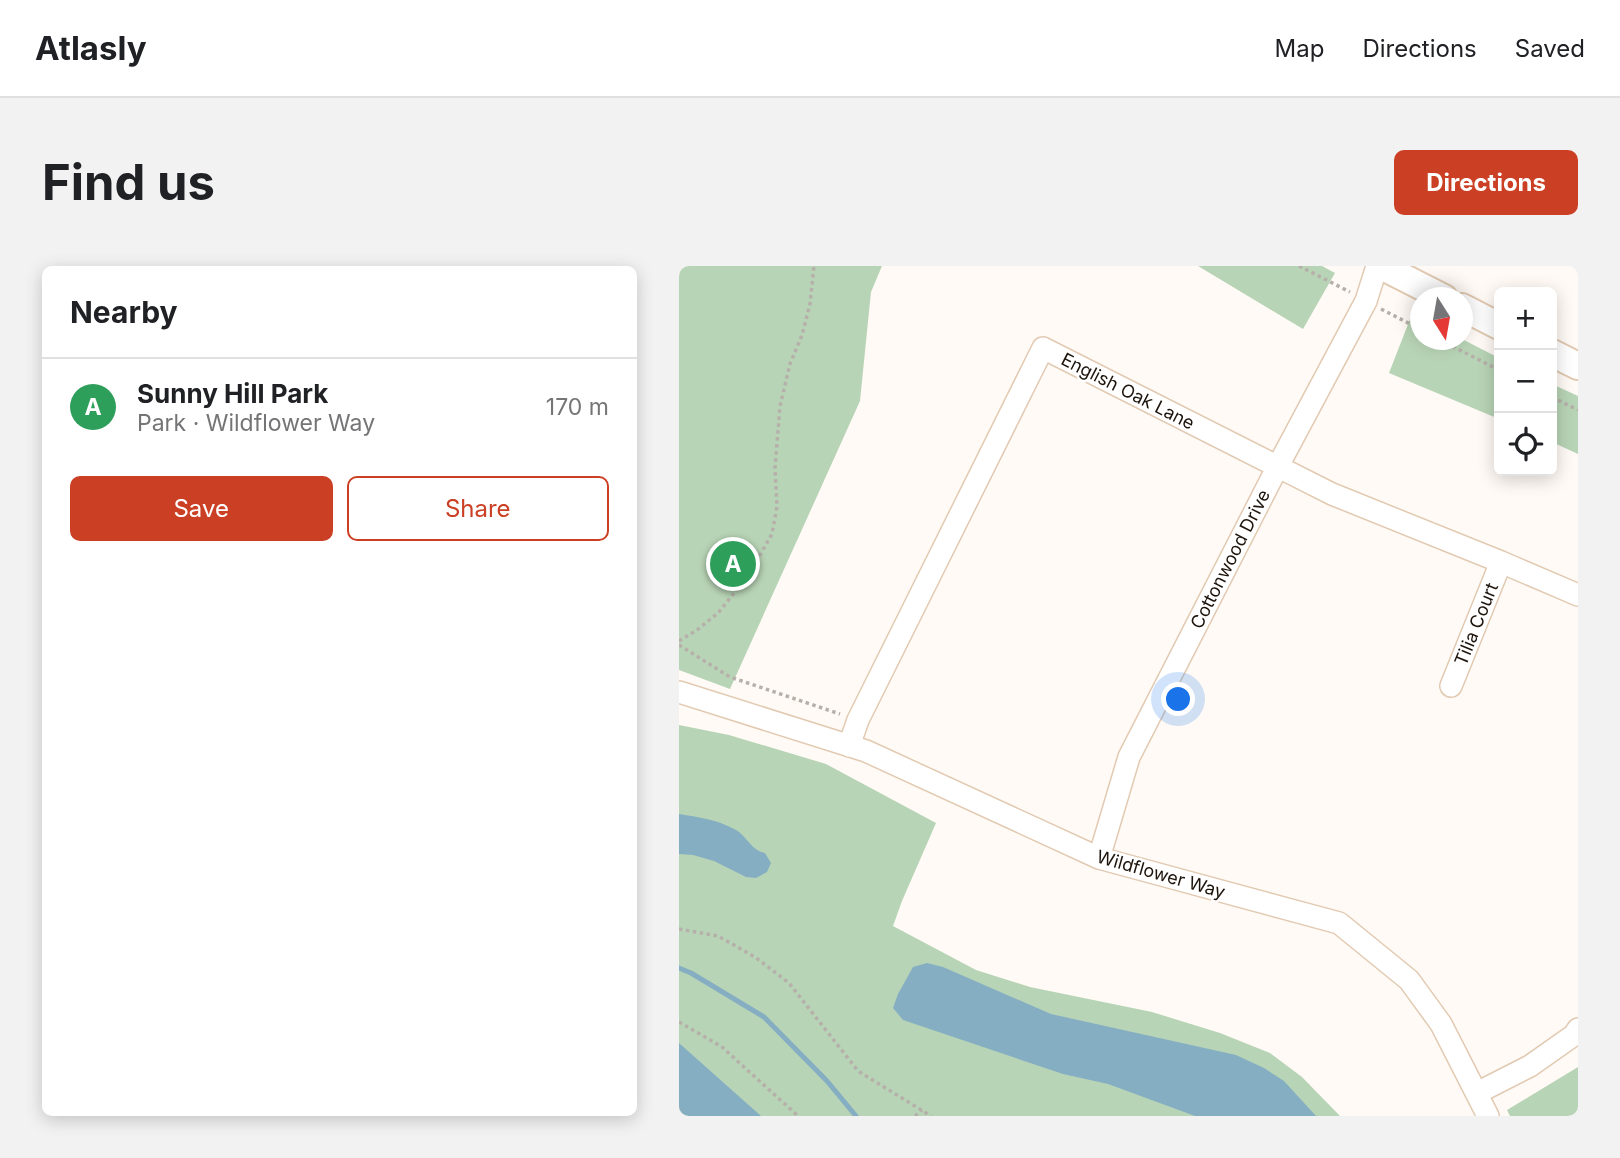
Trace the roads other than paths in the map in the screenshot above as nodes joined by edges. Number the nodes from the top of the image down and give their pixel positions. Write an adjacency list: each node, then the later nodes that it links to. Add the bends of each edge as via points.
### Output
1 (1379, 266): 2 (main road); 8 (street, Cottonwood Drive, via 1366,301)
2 (1414, 274): 3 (main road)
3 (1430, 287)
4 (1473, 313): 5 (main road)
5 (1494, 323)
6 (1557, 356): 7 (main road)
7 (1578, 366)
8 (1278, 466): 9 (street, English Oak Lane, via 1332,494); 13 (street, English Oak Lane, via 1043,348); 14 (street, Cottonwood Drive, via 1129,757)
9 (1501, 562): 10 (street, English Oak Lane); 11 (street, Tilia Court)
10 (1578, 595)
11 (1451, 686)
12 (679, 692): 13 (street, Wildflower Way)
13 (849, 746): 14 (street, Wildflower Way)
14 (1099, 858): 16 (street, Wildflower Way, via 1339,923 1409,980 1441,1024)
15 (1578, 1030): 16 (street, via 1530,1066)
16 (1477, 1093): 17 (street, Wildflower Way)
17 (1488, 1116)

